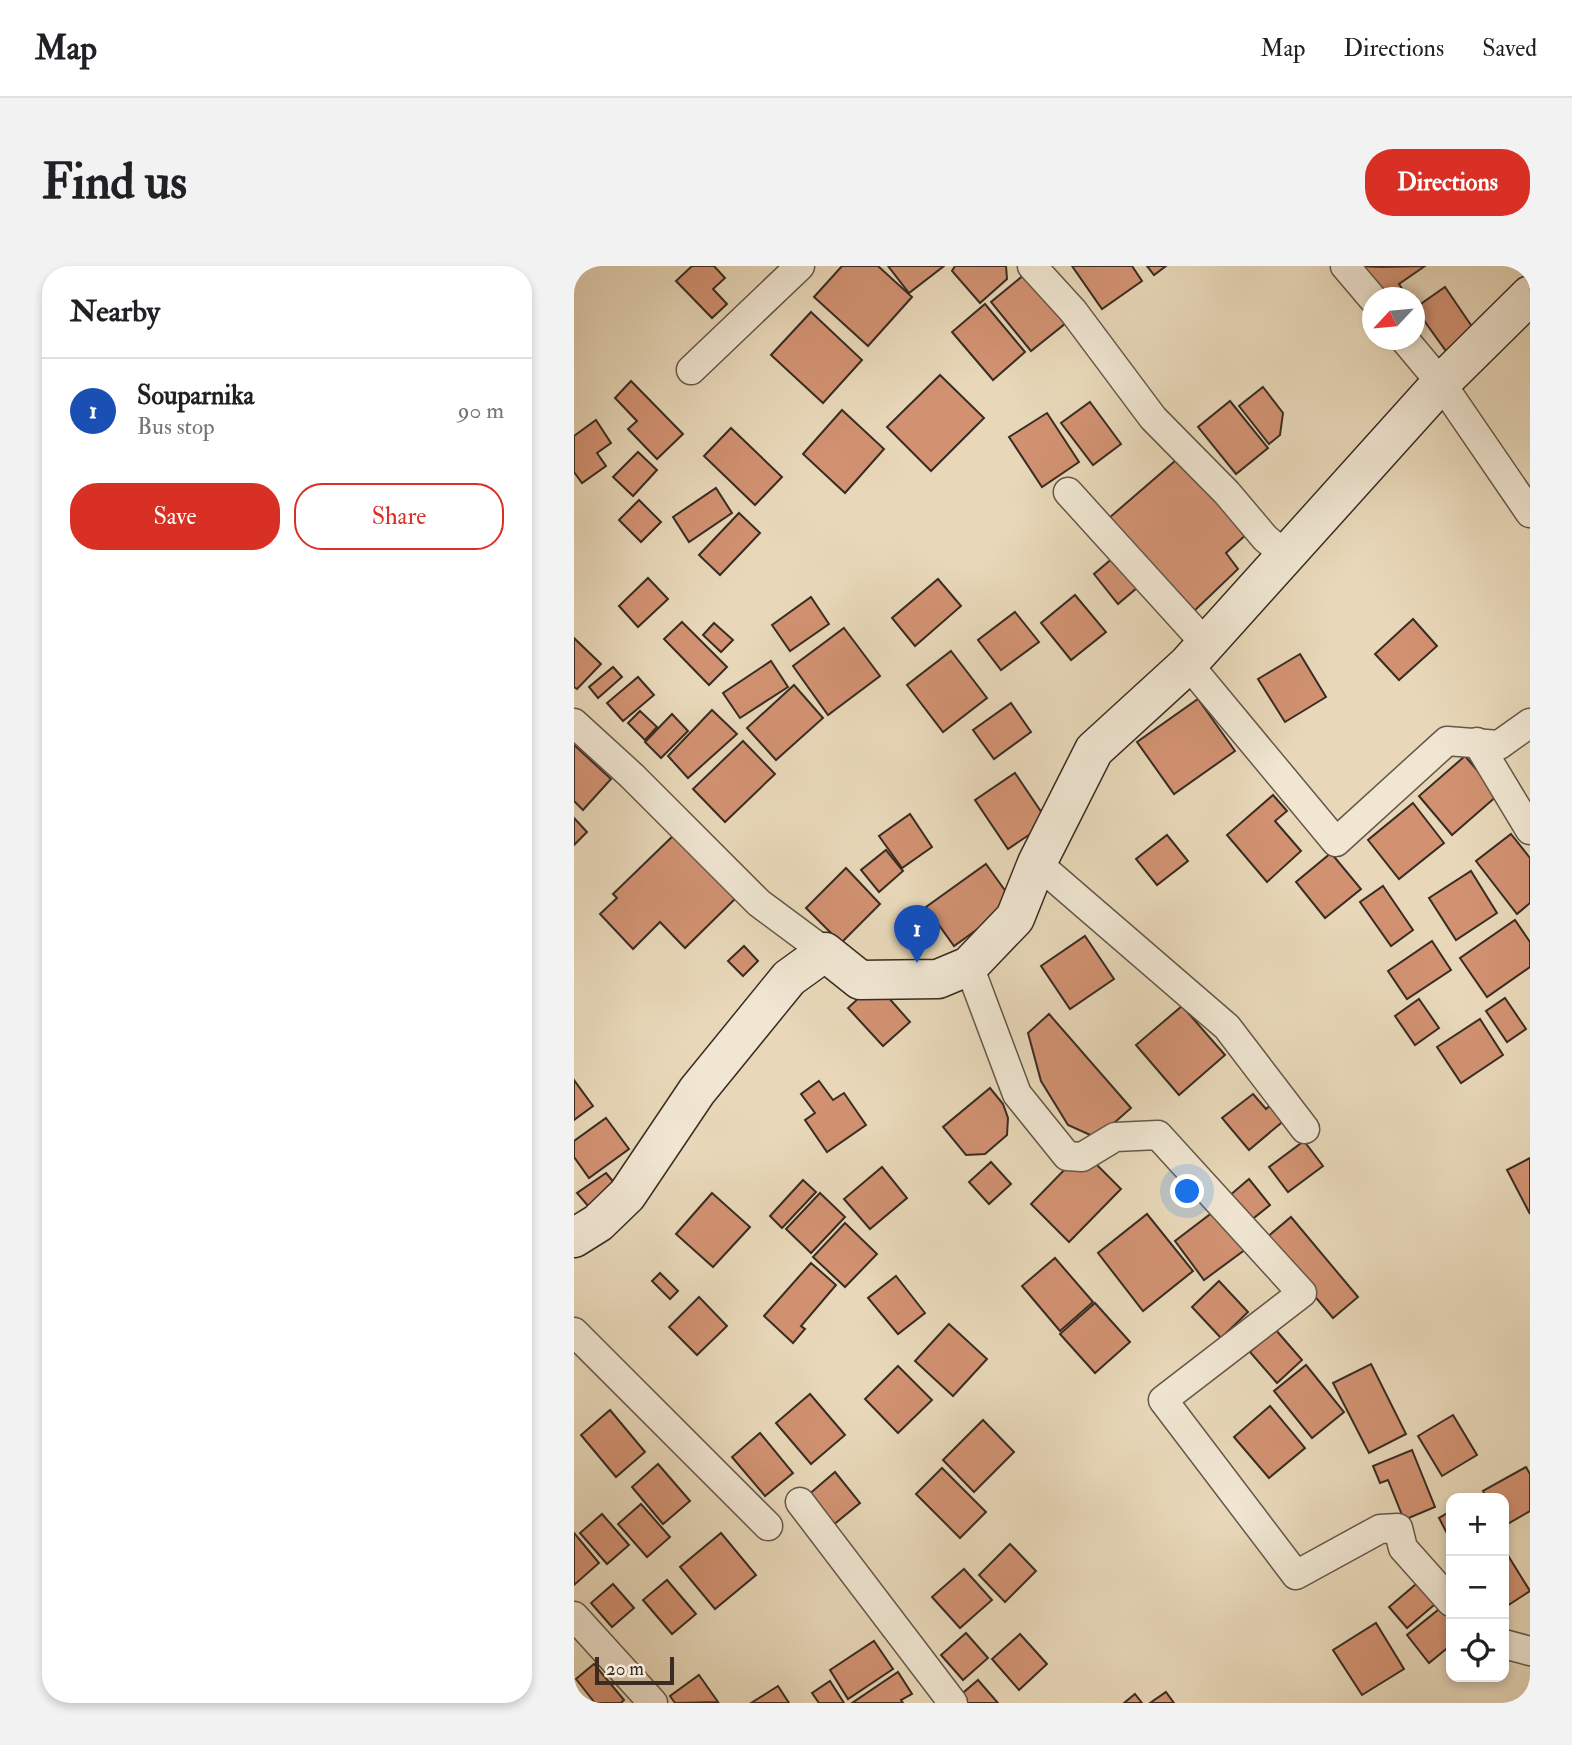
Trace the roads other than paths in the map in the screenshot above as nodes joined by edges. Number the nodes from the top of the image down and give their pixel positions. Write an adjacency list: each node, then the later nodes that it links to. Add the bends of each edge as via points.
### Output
1 (800, 266): 7 (street)
2 (1032, 266): 11 (street, via 1153,418)
3 (1345, 266): 4 (street)
4 (1363, 287)
5 (1530, 295): 8 (main road)
6 (1413, 350): 8 (street)
7 (691, 370)
8 (1441, 383): 10 (street); 11 (main road)
9 (1068, 492): 12 (street)
10 (1530, 513)
11 (1286, 556): 12 (main road)
12 (1197, 654): 15 (street, via 1336,842 1447,741); 17 (main road, via 1094,750)
13 (574, 723): 18 (street, via 759,903)
14 (1530, 723): 15 (street, via 1499,745)
15 (1476, 742): 16 (street)
16 (1530, 830)
17 (1037, 863): 19 (main road, via 1015,918); 20 (street, via 1227,1027)
18 (825, 952): 19 (main road, via 860,980 937,979); 21 (main road, via 789,978 697,1091 627,1195)
19 (969, 966): 25 (street, via 1017,1094 1067,1156 1082,1157 1115,1137 1158,1135 1302,1293 1163,1400 1296,1575 1380,1529 1398,1528 1404,1548)
20 (1305, 1129)
21 (574, 1238)
22 (574, 1332): 24 (street)
23 (800, 1502): 30 (street)
24 (768, 1526)
25 (1446, 1596)
26 (574, 1616): 29 (street)
27 (1509, 1645): 28 (street)
28 (1530, 1651)
29 (653, 1703)
30 (953, 1703)

